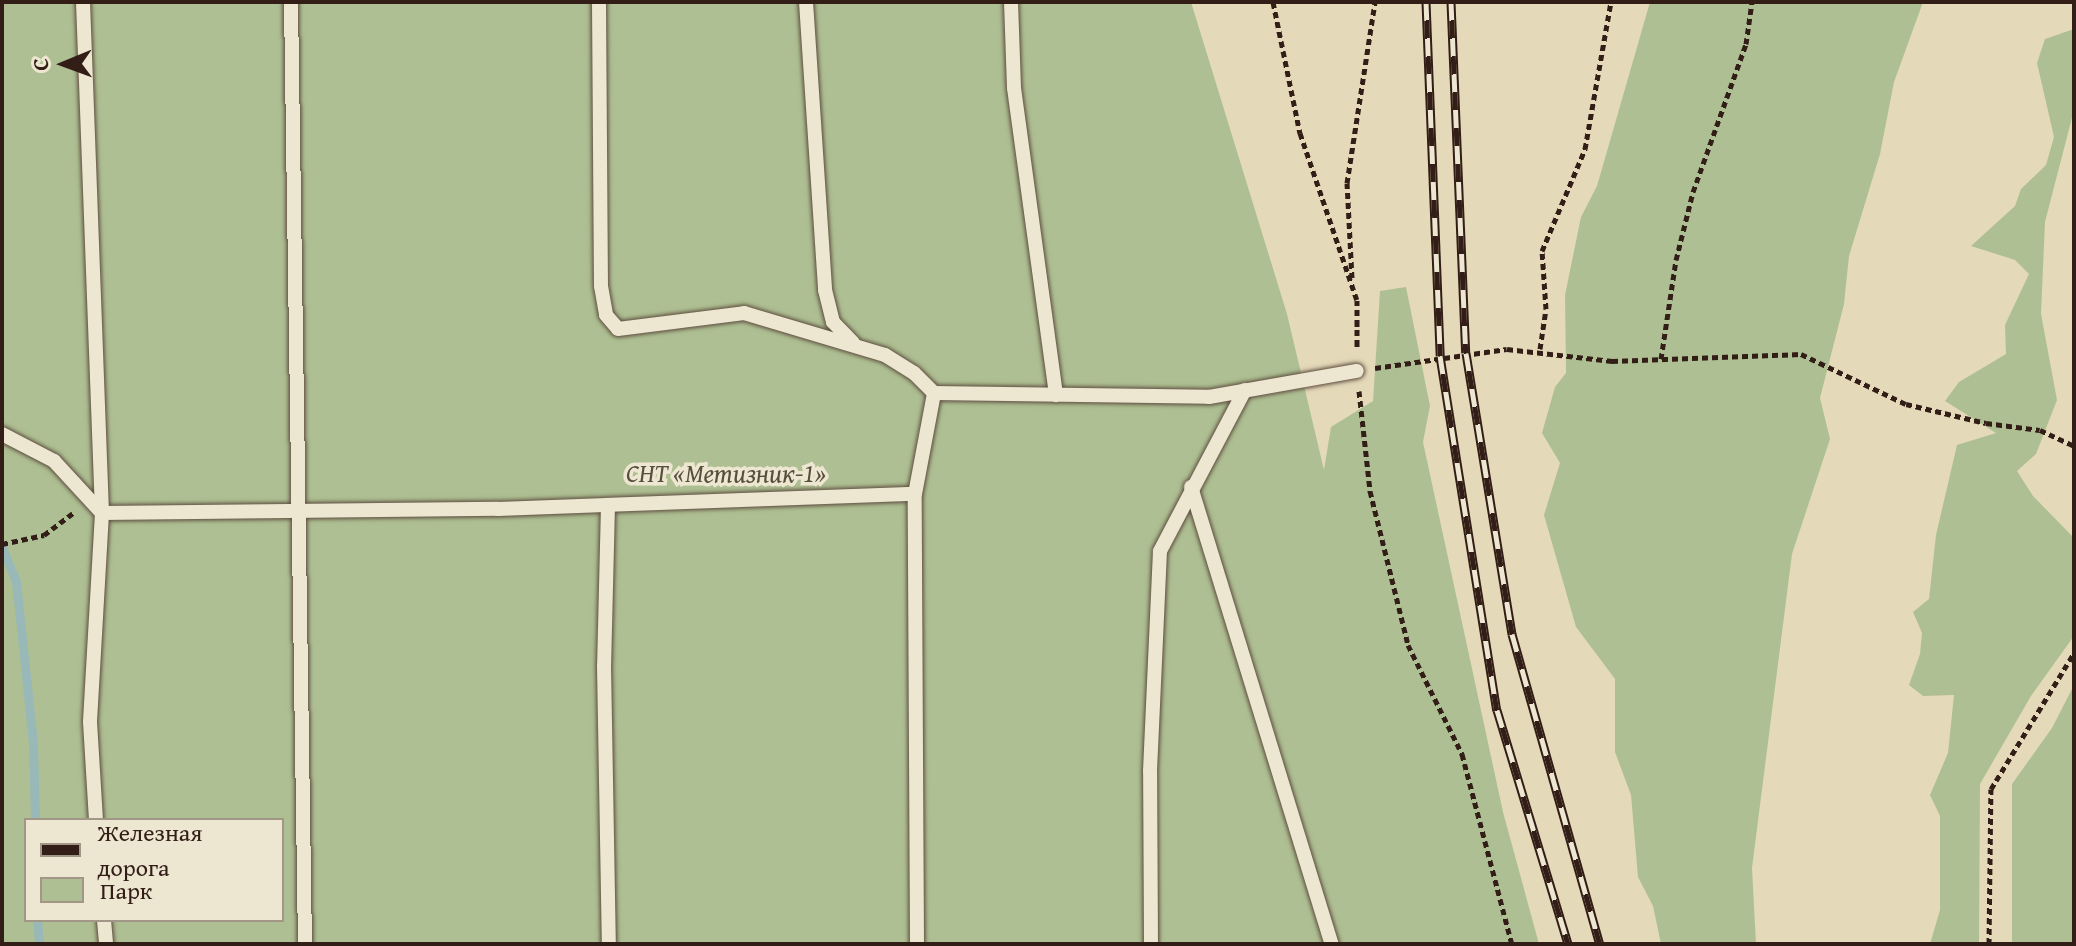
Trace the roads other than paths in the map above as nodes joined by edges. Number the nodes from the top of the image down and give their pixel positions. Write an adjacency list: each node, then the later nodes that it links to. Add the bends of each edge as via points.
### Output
1 (83, 2): 16 (lane)
2 (291, 2): 15 (lane)
3 (599, 2): 6 (lane, via 601,286 606,315 618,329 744,313)
4 (806, 2): 6 (lane, via 825,290 833,322)
5 (1011, 2): 10 (lane, via 1014,88)
6 (853, 343): 9 (lane, via 885,355)
7 (1357, 371): 8 (lane)
8 (1245, 390): 10 (lane, via 1209,397); 12 (lane)
9 (934, 393): 10 (lane); 13 (lane)
10 (1056, 395)
11 (2, 434): 16 (lane, via 54,461)
12 (1191, 487): 23 (lane, via 1160,551 1150,771); 24 (lane)
13 (915, 494): 14 (lane); 22 (lane)
14 (608, 505): 15 (lane); 21 (lane, via 604,666)
15 (300, 509): 16 (lane); 20 (lane)
16 (102, 513): 17 (lane, via 90,722)
17 (96, 818)
18 (104, 922): 19 (lane)
19 (106, 944)
20 (305, 944)
21 (609, 944)
22 (917, 944)
23 (1151, 944)
24 (1332, 944)

